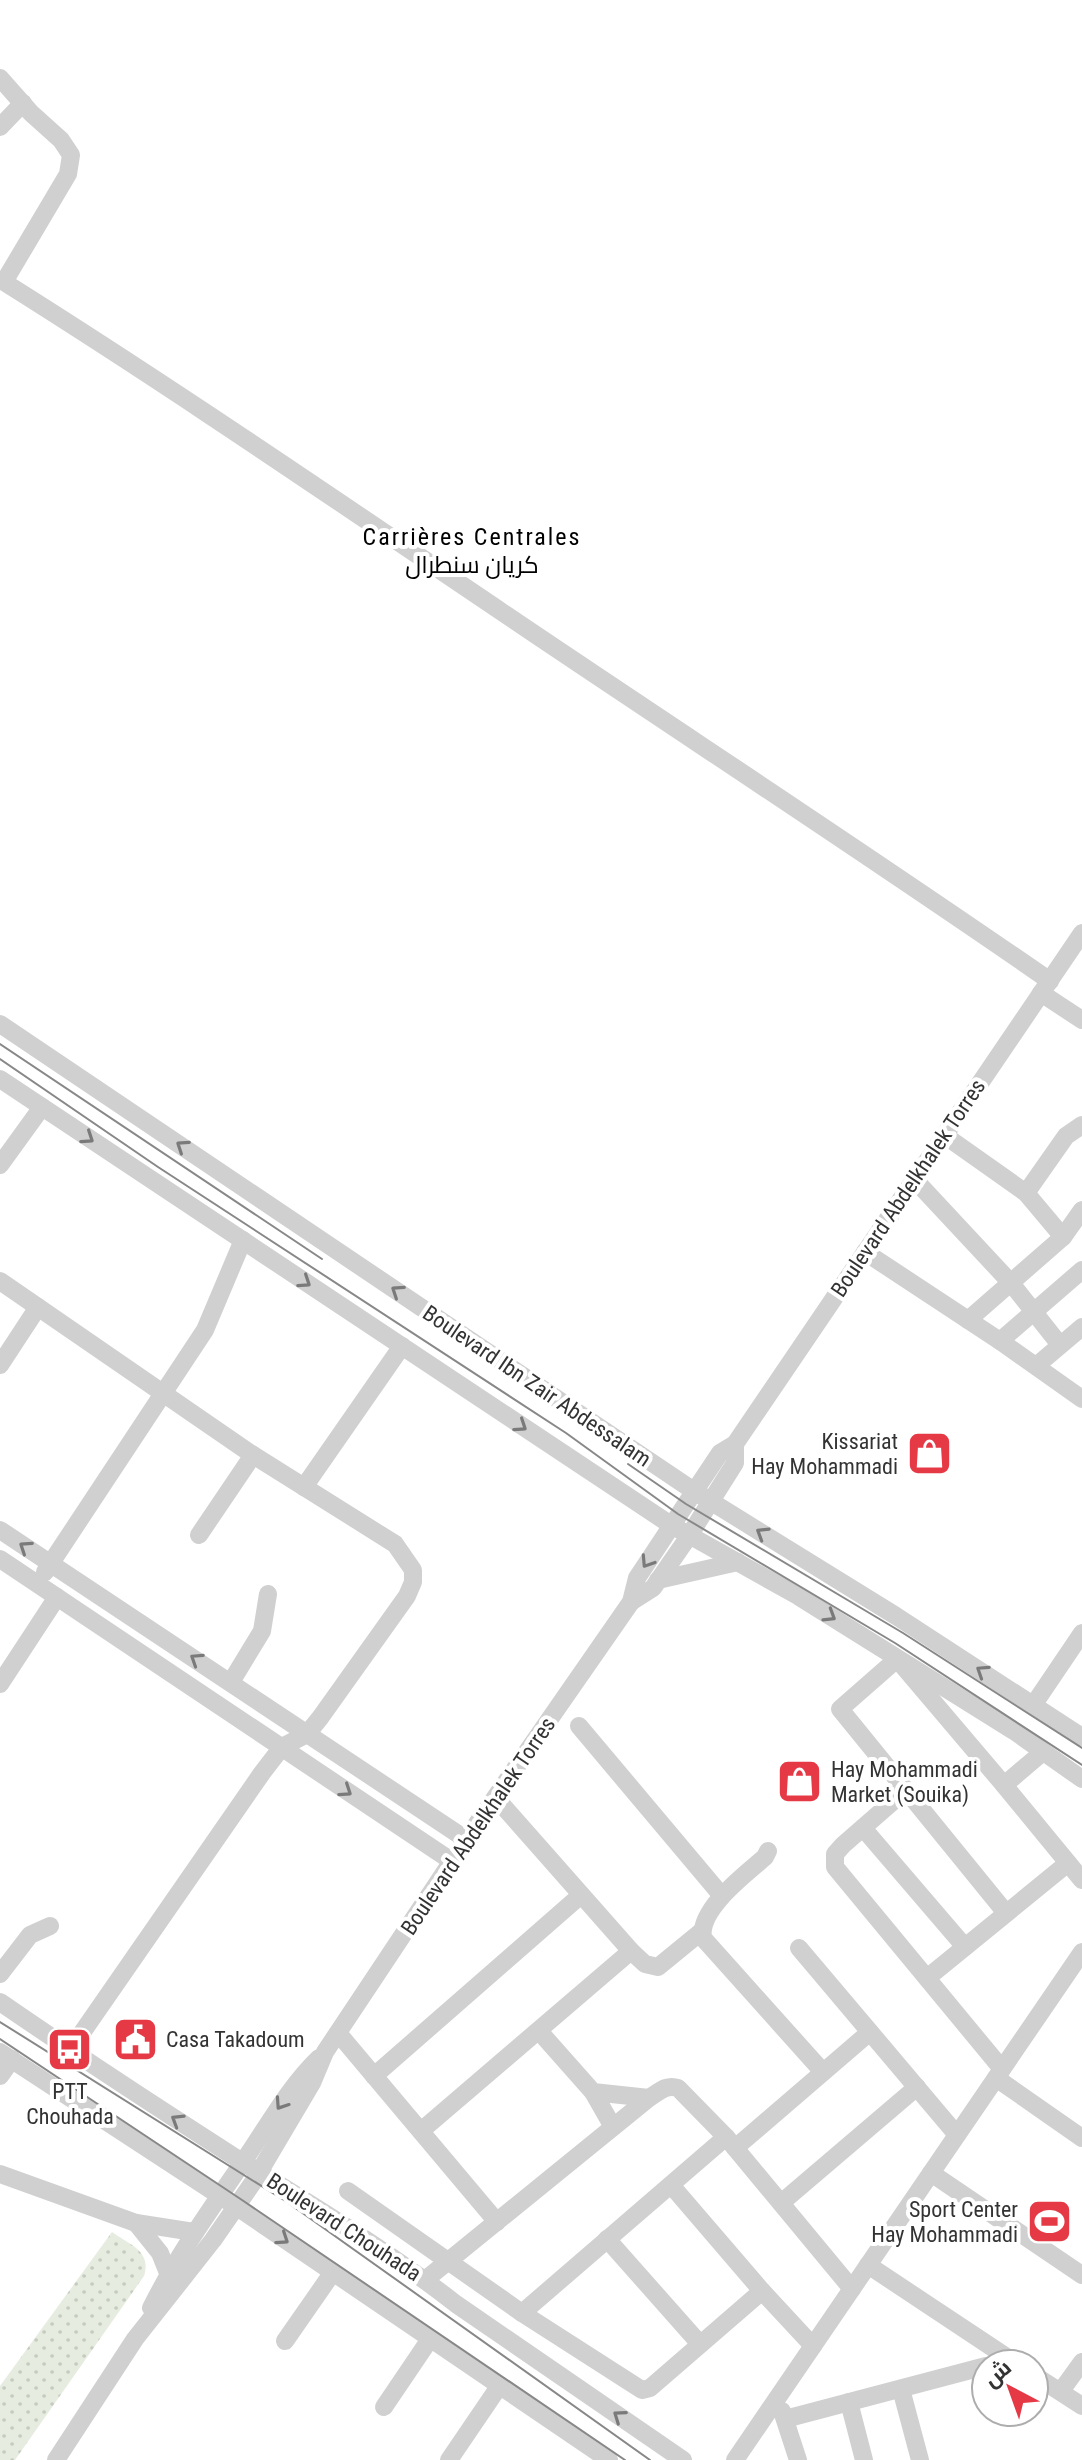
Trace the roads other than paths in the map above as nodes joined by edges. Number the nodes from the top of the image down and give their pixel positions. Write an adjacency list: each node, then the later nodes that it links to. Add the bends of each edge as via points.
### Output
1 (0, 78): 2 (street)
2 (23, 103): 3 (street); 4 (street, via 69,149 71,161)
3 (0, 127)
4 (2, 285): 6 (street, via 241,434 879,862)
5 (1082, 933): 6 (street, Boulevard Abdelkhalek Torres)
6 (1046, 987): 7 (street); 12 (street, Boulevard Abdelkhalek Torres)
7 (1082, 1020)
8 (0, 1024): 37 (street, Boulevard Ibn Zair Abdessalam, one-way to 8)
9 (0, 1079): 10 (street, Boulevard Ibn Zair Abdessalam)
10 (42, 1107): 13 (street); 18 (street, Boulevard Ibn Zair Abdessalam, one-way to 18)
11 (1082, 1125): 15 (street, via 1066,1136)
12 (944, 1135): 14 (street, Boulevard Abdelkhalek Torres); 15 (street)
13 (0, 1165)
14 (914, 1179): 19 (street, Boulevard Abdelkhalek Torres); 22 (street)
15 (1026, 1193): 17 (street)
16 (1082, 1210): 17 (street)
17 (1063, 1237): 22 (street)
18 (243, 1240): 29 (street, Boulevard Ibn Zair Abdessalam, one-way to 29); 32 (street, via 205,1330)
19 (865, 1252): 25 (street); 34 (street, Boulevard Abdelkhalek Torres)
20 (1082, 1270): 24 (street)
21 (0, 1281): 23 (street)
22 (1011, 1283): 24 (street); 25 (street)
23 (38, 1307): 30 (street); 32 (street)
24 (1034, 1312): 27 (street); 28 (street)
25 (968, 1320): 27 (street)
26 (1082, 1327): 28 (street)
27 (1000, 1341): 31 (street)
28 (1060, 1345): 31 (street)
29 (402, 1346): 36 (street); 39 (street, Boulevard Ibn Zair Abdessalam, one-way to 39)
30 (0, 1365)
31 (1036, 1366): 33 (street)
32 (164, 1393): 35 (street); 45 (street)
33 (1082, 1399)
34 (735, 1444): 37 (street, Boulevard Abdelkhalek Torres, via 720,1453); 38 (street, Boulevard Abdelkhalek Torres, via 735,1463)
35 (253, 1455): 36 (street); 41 (street)
36 (304, 1487): 57 (street, via 395,1544 413,1570 407,1596)
37 (694, 1491): 38 (street, Boulevard Ibn Zair Abdessalam); 39 (street, Boulevard Abdelkhalek Torres)
38 (711, 1502): 42 (street, Boulevard Abdelkhalek Torres); 55 (street, Boulevard Ibn Zair Abdessalam, one-way to 38)
39 (671, 1525): 42 (street, Boulevard Ibn Zair Abdessalam); 50 (street, Boulevard Abdelkhalek Torres, one-way to 50, via 637,1578)
40 (0, 1530): 45 (street, one-way to 40)
41 (199, 1535)
42 (689, 1536): 44 (street, Boulevard Ibn Zair Abdessalam); 46 (street, Boulevard Abdelkhalek Torres)
43 (0, 1559): 47 (street)
44 (738, 1562): 46 (street); 52 (street, Boulevard Ibn Zair Abdessalam, one-way to 52)
45 (51, 1563): 47 (street); 53 (street, one-way to 45)
46 (658, 1580): 50 (street, Boulevard Abdelkhalek Torres)
47 (37, 1584): 49 (street)
48 (268, 1594): 53 (street, via 262,1631)
49 (57, 1597): 54 (street); 59 (street)
50 (631, 1602): 64 (street, Boulevard Abdelkhalek Torres)
51 (1082, 1633): 55 (street)
52 (897, 1659): 60 (street, Boulevard Ibn Zair Abdessalam); 62 (street); 63 (street, via 840,1709)
53 (231, 1682): 57 (street)
54 (0, 1684)
55 (1034, 1704): 58 (street, Boulevard Ibn Zair Abdessalam)
56 (579, 1726): 72 (street)
57 (307, 1734): 59 (street); 66 (street)
58 (1082, 1737)
59 (282, 1747): 68 (street, one-way to 68); 86 (street)
60 (1043, 1752): 61 (street, Boulevard Ibn Zair Abdessalam); 62 (street)
61 (1082, 1779)
62 (1004, 1785): 69 (street)
63 (906, 1790): 65 (street); 73 (street)
64 (496, 1798): 66 (street, Boulevard Abdelkhalek Torres); 71 (street)
65 (863, 1828): 76 (street); 81 (street, via 835,1854 835,1867)
66 (467, 1840): 68 (street, Boulevard Abdelkhalek Torres)
67 (768, 1851): 72 (street)
68 (453, 1862): 85 (street, Boulevard Abdelkhalek Torres)
69 (1068, 1863): 70 (street); 73 (street)
70 (1082, 1880)
71 (581, 1895): 78 (street); 92 (street)
72 (722, 1896): 75 (street)
73 (1006, 1913): 76 (street)
74 (50, 1926): 80 (street, via 30,1935)
75 (702, 1931): 78 (street, via 658,1967 645,1964); 89 (street)
76 (965, 1947): 81 (street)
77 (799, 1948): 84 (street)
78 (631, 1951): 83 (street)
79 (1081, 1955): 90 (street)
80 (0, 1974)
81 (927, 1978): 90 (street)
82 (0, 2002): 86 (street, Boulevard Chouhada)
83 (539, 2031): 94 (street); 97 (street)
84 (870, 2032): 89 (street); 93 (street)
85 (338, 2033): 87 (street, Boulevard Abdelkhalek Torres); 92 (street)
86 (70, 2050): 101 (street, Boulevard Chouhada, one-way to 86)
87 (325, 2052): 101 (street, Boulevard Abdelkhalek Torres, one-way to 101, via 300,2077); 102 (street, Boulevard Abdelkhalek Torres)
88 (6, 2055): 91 (street); 107 (street, Boulevard Chouhada)
89 (823, 2072): 100 (street)
90 (999, 2074): 98 (street); 99 (street)
91 (0, 2076)
92 (374, 2076): 97 (street)
93 (917, 2087): 98 (street); 108 (street)
94 (593, 2092): 95 (street); 96 (street)
95 (649, 2098): 96 (street); 100 (street, via 666,2086 678,2088)
96 (613, 2127): 110 (street)
97 (422, 2130): 110 (street)
98 (957, 2135): 103 (street)
99 (1082, 2138)
100 (731, 2142): 105 (street); 108 (street)
101 (243, 2162): 102 (street, Boulevard Chouhada); 107 (street, Boulevard Abdelkhalek Torres)
102 (260, 2172): 109 (street, Boulevard Abdelkhalek Torres); 119 (street, Boulevard Chouhada)
103 (931, 2173): 115 (street); 118 (street)
104 (0, 2174): 111 (street)
105 (671, 2185): 113 (street); 121 (street)
106 (348, 2191): 114 (street)
107 (218, 2196): 109 (street, Boulevard Chouhada); 112 (street, Boulevard Abdelkhalek Torres)
108 (781, 2203): 120 (street)
109 (237, 2207): 116 (street, Boulevard Chouhada, one-way to 116); 123 (street, Boulevard Abdelkhalek Torres)
110 (497, 2222): 114 (street)
111 (136, 2223): 112 (street); 117 (street, via 160,2253)
112 (194, 2232): 117 (street, Boulevard Abdelkhalek Torres)
113 (607, 2239): 122 (street); 126 (street)
114 (446, 2262): 119 (street); 122 (street)
115 (868, 2265): 120 (street); 128 (street)
116 (333, 2272): 124 (street, Boulevard Chouhada); 125 (street)
117 (168, 2273): 123 (street, Boulevard Abdelkhalek Torres)
118 (1082, 2275)
119 (425, 2280): 143 (street, Boulevard Chouhada, one-way to 119)
120 (852, 2289): 127 (street)
121 (762, 2291): 126 (street); 127 (street)
122 (522, 2313): 126 (street, via 642,2390)
123 (135, 2339): 140 (street, Boulevard Abdelkhalek Torres)
124 (430, 2339): 132 (street, Boulevard Chouhada); 138 (street)
125 (285, 2341)
126 (700, 2344)
127 (813, 2346): 135 (street)
128 (986, 2348)
129 (1082, 2362): 134 (street)
130 (970, 2370): 133 (street)
131 (1050, 2384): 134 (street)
132 (500, 2385): 141 (street); 142 (street, Boulevard Chouhada)
133 (901, 2389): 136 (street); 147 (street)
134 (1061, 2391): 137 (street)
135 (778, 2397): 139 (street); 144 (street)
136 (849, 2402): 139 (street); 146 (street)
137 (1082, 2406)
138 (384, 2407)
139 (785, 2419): 145 (street)
140 (56, 2460)
141 (449, 2460)
142 (609, 2460)
143 (683, 2460)
144 (735, 2460)
145 (798, 2460)
146 (864, 2460)
147 (920, 2460)

